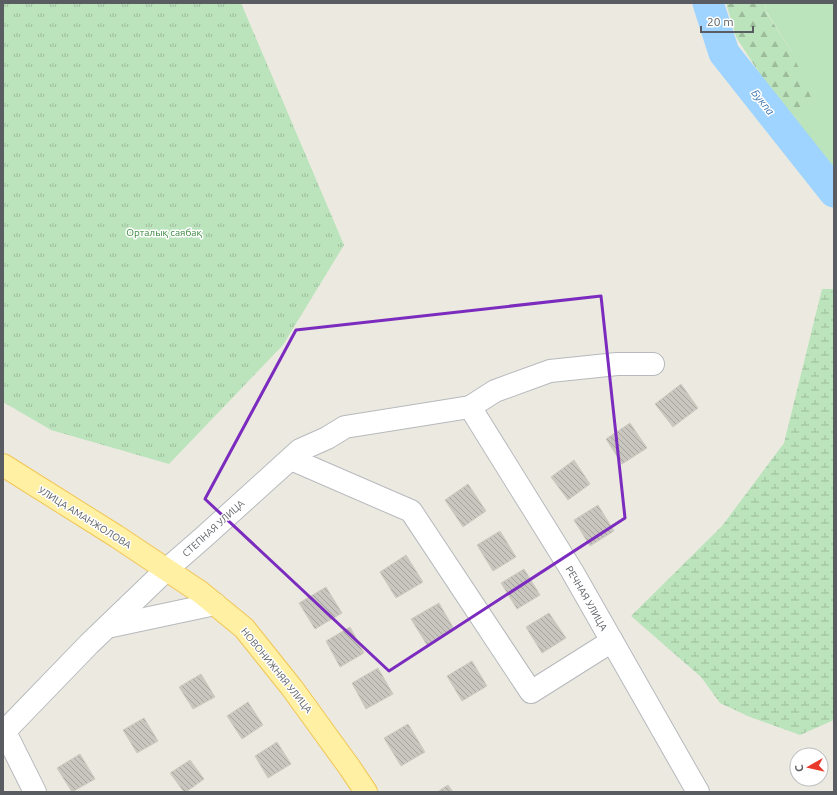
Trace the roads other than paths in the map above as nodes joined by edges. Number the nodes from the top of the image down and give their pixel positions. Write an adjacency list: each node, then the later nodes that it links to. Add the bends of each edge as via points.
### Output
1 (653, 364): 2 (street, via 617,364 550,371 495,391)
2 (470, 407): 3 (street, СТЕПНАЯ УЛИЦА, via 345,427 300,450); 8 (street, РЕЧНАЯ УЛИЦА, via 572,571)
3 (291, 459): 5 (street, СТЕПНАЯ УЛИЦА); 8 (street, via 411,511 531,692)
4 (3, 465): 5 (main road, УЛИЦА АМАНЖОЛОВА)
5 (166, 570): 6 (main road, НОВОНИЖНЯЯ УЛИЦА); 7 (street, СТЕПНАЯ УЛИЦА)
6 (216, 604): 7 (street); 11 (main road, НОВОНИЖНЯЯ УЛИЦА, via 244,628 292,688)
7 (106, 627): 9 (street, СТЕПНАЯ УЛИЦА)
8 (612, 641): 12 (street, РЕЧНАЯ УЛИЦА)
9 (4, 733): 10 (street)
10 (35, 792)
11 (366, 792)
12 (698, 792)

